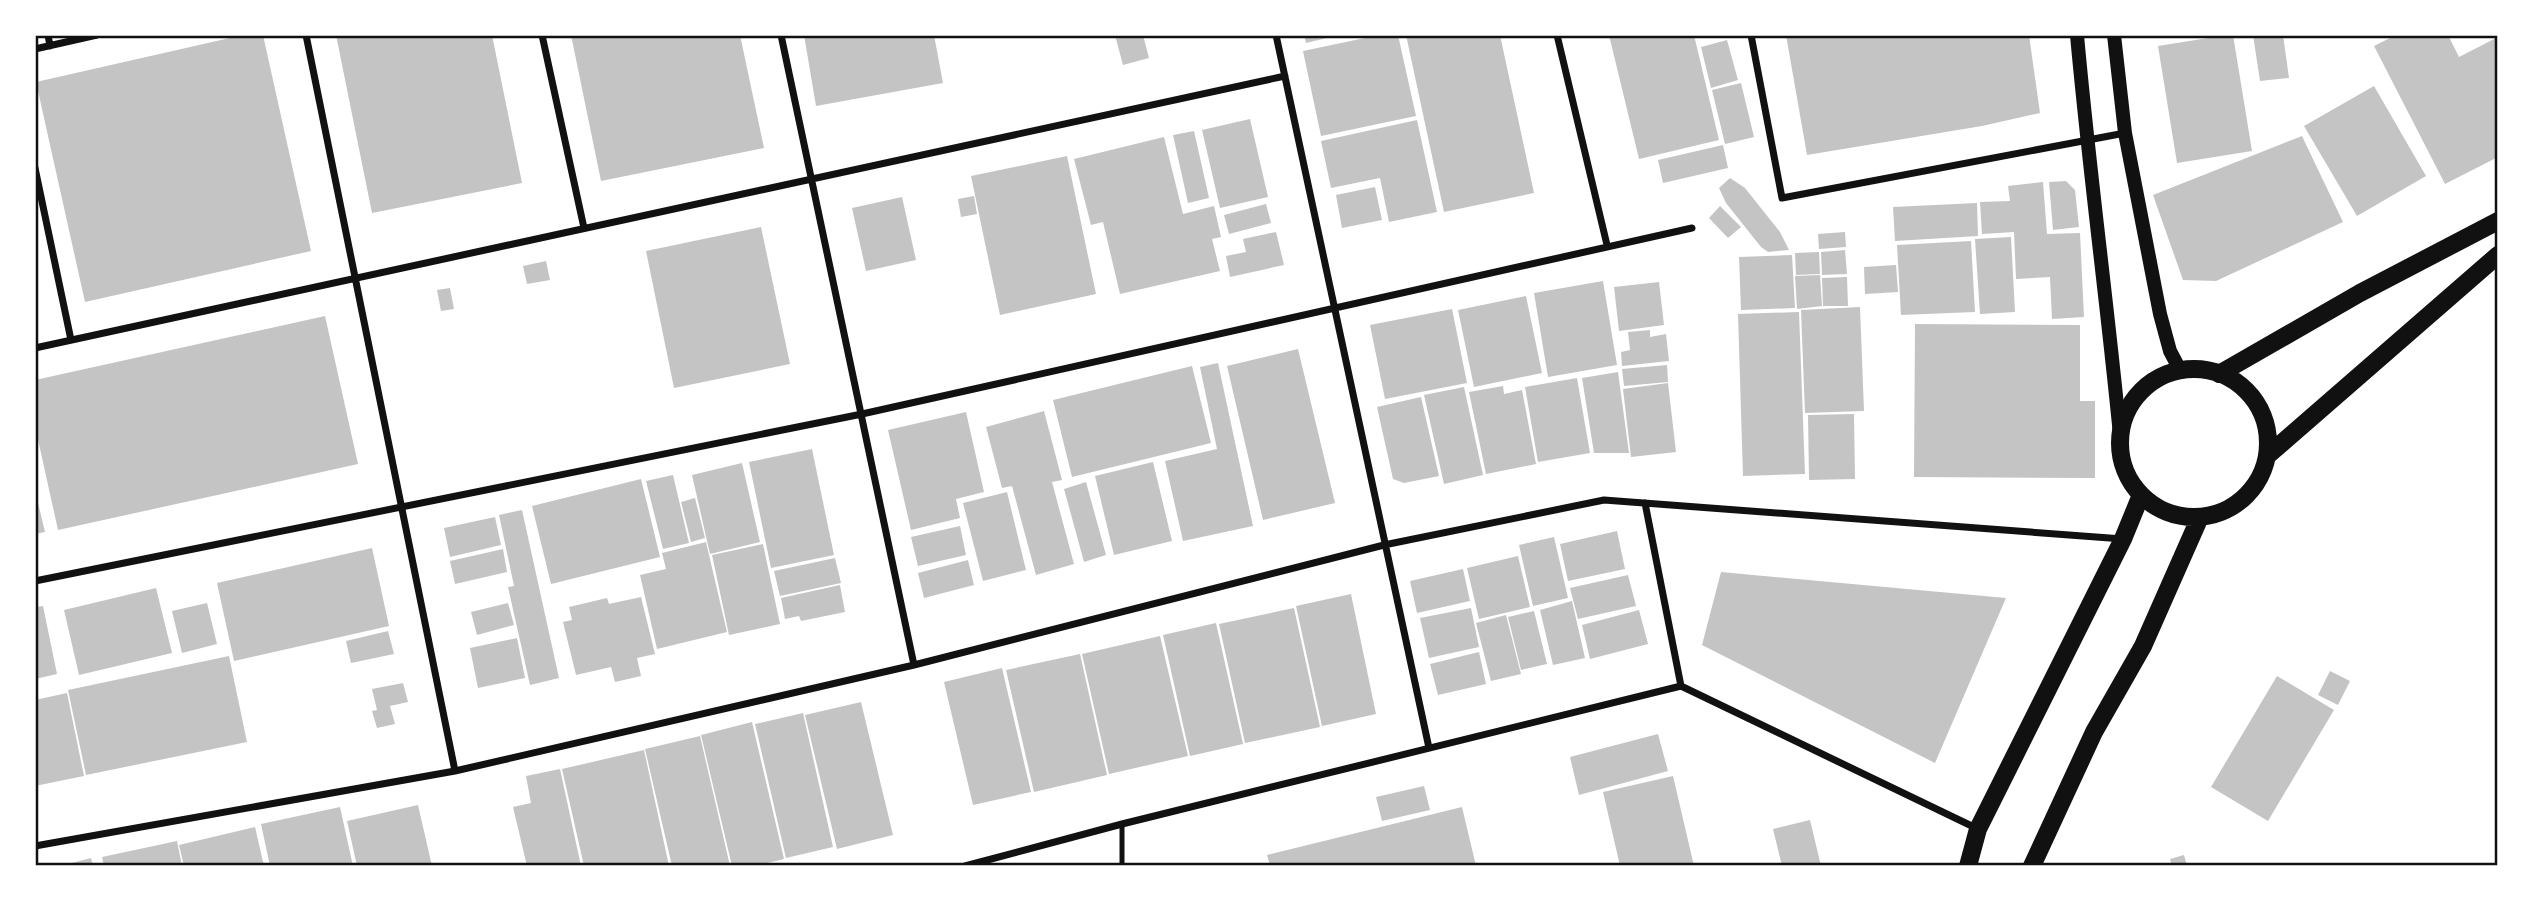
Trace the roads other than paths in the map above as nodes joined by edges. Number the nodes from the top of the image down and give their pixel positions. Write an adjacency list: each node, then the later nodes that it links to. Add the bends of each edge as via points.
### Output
1 (48, 35): 11 (street)
2 (97, 35): 11 (street)
3 (306, 35): 23 (street)
4 (542, 35): 19 (street)
5 (781, 35): 17 (street)
6 (1276, 35): 13 (street)
7 (1557, 35): 21 (street)
8 (1751, 35): 15 (street, via 1782,198)
9 (2077, 35): 15 (main road)
10 (2114, 35): 14 (main road)
11 (50, 46): 12 (street)
12 (35, 49)
13 (1285, 76): 17 (street); 24 (street)
14 (2126, 133): 15 (street); 27 (main road, via 2160,314)
15 (2087, 142): 30 (main road)
16 (35, 168): 25 (street)
17 (811, 179): 19 (street); 29 (street)
18 (2498, 221): 28 (main road)
19 (584, 228): 23 (street)
20 (1692, 228): 21 (street)
21 (1607, 245): 24 (street)
22 (2498, 255): 31 (main road)
23 (355, 278): 25 (street); 34 (street)
24 (1333, 307): 29 (street); 37 (street)
25 (71, 340): 26 (street)
26 (35, 348)
27 (2180, 370): 28 (main road); 30 (main road, via 2162,377 2133,400)
28 (2219, 374): 31 (main road, via 2237,383 2263,415)
29 (862, 414): 34 (street); 39 (street)
30 (2120, 435): 32 (main road, via 2121,457)
31 (2267, 456): 35 (main road, via 2259,478 2244,498 2223,511)
32 (2141, 495): 35 (main road, via 2178,516); 36 (main road)
33 (1645, 503): 36 (street); 37 (street, via 1604,500); 40 (street)
34 (401, 507): 38 (street); 42 (street)
35 (2200, 517): 49 (main road, via 2143,646 2094,732)
36 (2123, 539): 44 (main road)
37 (1384, 545): 39 (street); 41 (street)
38 (35, 581)
39 (914, 665): 42 (street)
40 (1681, 686): 41 (street); 44 (street)
41 (1429, 748): 43 (street)
42 (455, 771): 45 (street)
43 (1122, 824): 46 (street); 47 (lane)
44 (1978, 830): 48 (main road)
45 (35, 846)
46 (965, 866)
47 (1122, 866)
48 (1968, 866)
49 (2032, 866)

